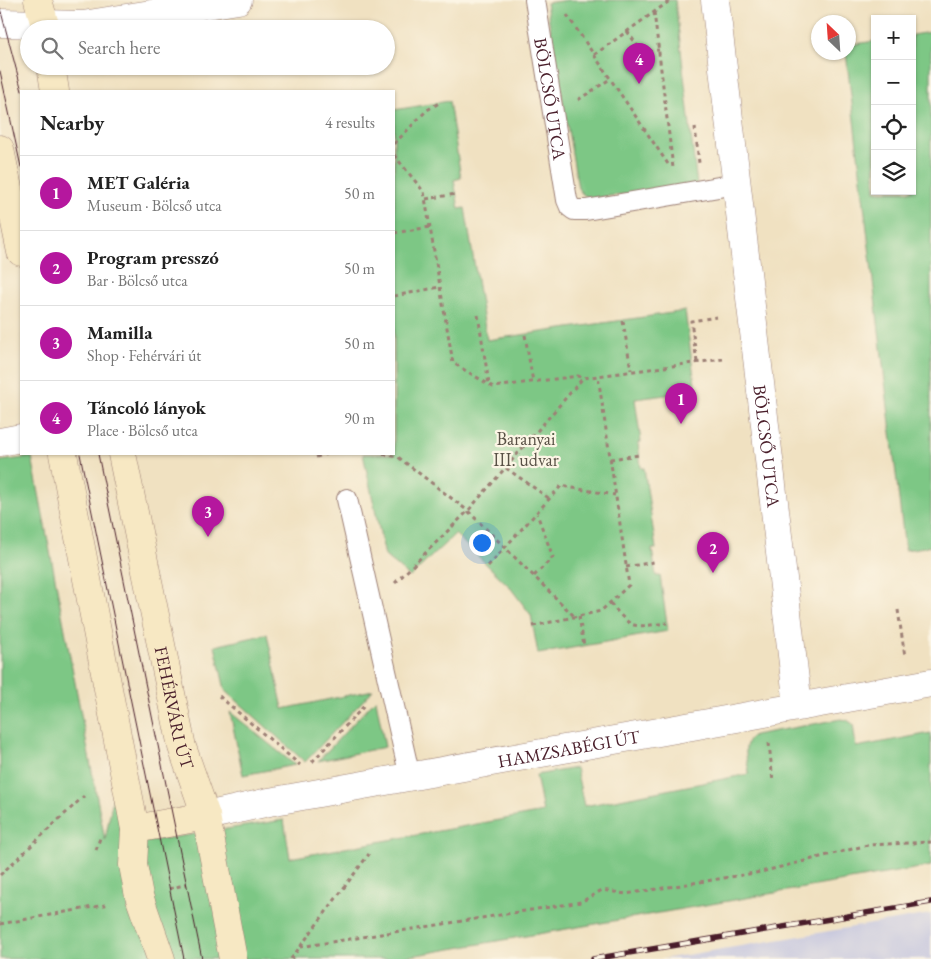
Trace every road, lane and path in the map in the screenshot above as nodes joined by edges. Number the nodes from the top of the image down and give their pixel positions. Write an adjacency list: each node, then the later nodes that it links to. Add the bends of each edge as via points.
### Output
1 (238, 0): 9 (street)
2 (535, 0): 19 (lane, BÖLCSŐ UTCA)
3 (671, 0): 6 (path)
4 (715, 0): 23 (street, BÖLCSŐ UTCA)
5 (562, 8): 14 (path)
6 (654, 12): 12 (path); 13 (path)
7 (43, 18): 8 (street)
8 (26, 20)
9 (114, 20)
10 (20, 21): 11 (street)
11 (0, 23)
12 (628, 31): 13 (path, via 642,52); 14 (path)
13 (659, 50): 16 (path, via 674,174)
14 (594, 56): 16 (path)
15 (52, 75): 17 (street)
16 (610, 79): 19 (path, via 582,99)
17 (55, 90)
18 (440, 103): 20 (path, via 427,110)
19 (554, 108): 23 (lane, BÖLCSŐ UTCA, via 565,190 574,210)
20 (395, 143)
21 (0, 149): 28 (street)
22 (395, 155): 25 (path)
23 (736, 184): 73 (street, BÖLCSŐ UTCA)
24 (456, 194): 25 (path)
25 (426, 199): 26 (path)
26 (430, 227): 27 (path); 29 (path)
27 (395, 233)
28 (20, 247)
29 (440, 287): 30 (path); 41 (path, via 452,363)
30 (395, 296)
31 (478, 315): 41 (path)
32 (717, 317): 36 (path, via 691,321)
33 (623, 320): 37 (path)
34 (525, 335): 40 (path)
35 (723, 359): 36 (path)
36 (697, 362): 37 (path)
37 (631, 370): 38 (path)
38 (598, 376): 39 (path); 50 (path)
39 (583, 378): 40 (path); 51 (path)
40 (533, 382): 41 (path, via 493,388)
41 (489, 385)
42 (20, 438): 43 (street)
43 (0, 442)
44 (63, 455): 79 (street)
45 (122, 455): 78 (street, FEHÉRVÁRI ÚT, via 182,747)
46 (323, 455): 49 (path)
47 (389, 455): 55 (path, via 398,457)
48 (640, 456): 50 (path)
49 (316, 457)
50 (610, 459): 52 (path)
51 (506, 468): 54 (path); 55 (path)
52 (615, 495): 54 (path, via 561,486); 60 (path)
53 (347, 499): 62 (lane)
54 (550, 499): 56 (path)
55 (468, 511): 57 (path); 62 (path, via 395,583)
56 (536, 514): 57 (path); 61 (path, via 553,557)
57 (506, 548): 59 (path); 61 (path)
58 (654, 562): 60 (path)
59 (488, 566)
60 (626, 567): 63 (path, via 629,586)
61 (534, 576): 65 (path)
62 (368, 590): 70 (lane)
63 (610, 603): 65 (path, via 601,611); 66 (path, via 627,623 635,627)
64 (898, 610): 69 (path)
65 (577, 617): 67 (path); 68 (path)
66 (667, 622)
67 (533, 626)
68 (584, 646)
69 (905, 657)
70 (388, 680): 74 (path); 76 (lane)
71 (931, 683): 73 (street, HAMZSABÉGI ÚT)
72 (219, 696): 75 (path)
73 (798, 706): 76 (street, HAMZSABÉGI ÚT)
74 (312, 762)
75 (305, 769)
76 (410, 777): 78 (street, HAMZSABÉGI ÚT)
77 (84, 796): 82 (path)
78 (206, 816): 79 (street); 83 (street, FEHÉRVÁRI ÚT)
79 (135, 829): 84 (street, via 133,865)
80 (931, 842): 87 (path, via 868,845 761,872 626,894 602,890 581,902)
81 (369, 854): 87 (path)
82 (0, 875)
83 (218, 877): 84 (path); 89 (street, FEHÉRVÁRI ÚT)
84 (139, 896): 88 (street)
85 (107, 905): 86 (path)
86 (0, 924)
87 (300, 947): 90 (path)
88 (161, 959)
89 (233, 959)
90 (291, 959)

